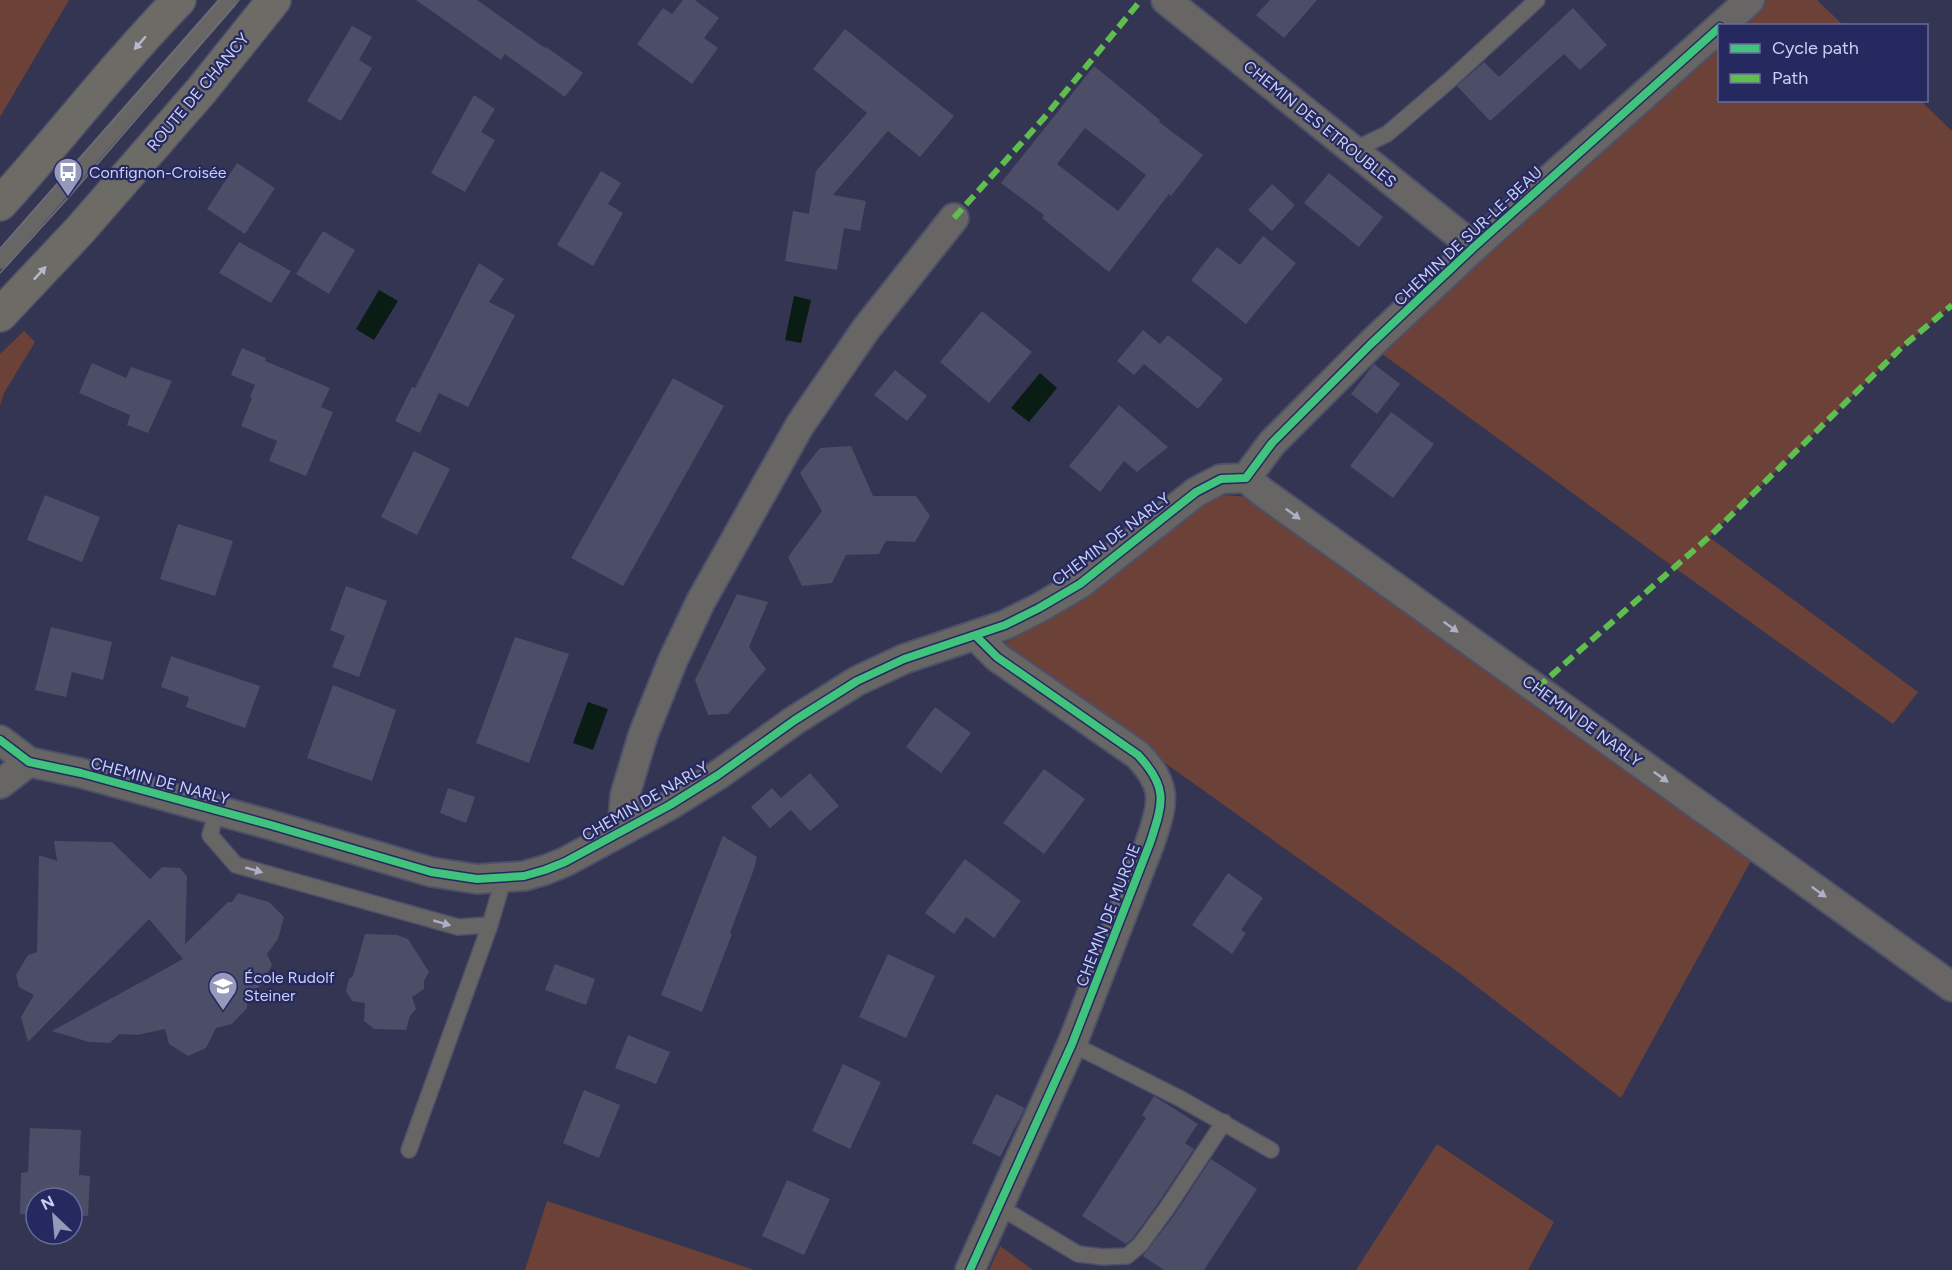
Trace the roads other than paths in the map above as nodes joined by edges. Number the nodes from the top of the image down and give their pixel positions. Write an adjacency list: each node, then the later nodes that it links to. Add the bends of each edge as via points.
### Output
1 (179, 0): 10 (main road, one-way to 10)
2 (229, 0): 13 (lane)
3 (274, 0): 14 (main road, ROUTE DE CHANCY, one-way to 3, via 215,75)
4 (1537, 0): 9 (lane, via 1387,134)
5 (1750, 0): 7 (street, CHEMIN DE SUR-LE-BEAU)
6 (1175, 2): 9 (street, CHEMIN DES ETROUBLES)
7 (1722, 24)
8 (1718, 28): 12 (street, CHEMIN DE SUR-LE-BEAU)
9 (1353, 150): 12 (street, CHEMIN DES ETROUBLES)
10 (0, 204)
11 (954, 218): 21 (street, CHEMIN DE NARLY, via 867,329 800,425 701,601 643,735 625,795)
12 (1474, 247): 15 (street, CHEMIN DE SUR-LE-BEAU, via 1272,443)
13 (0, 261)
14 (0, 315)
15 (1246, 478): 16 (street, CHEMIN DE NARLY, via 1221,479 1196,492 1080,584 1005,625); 24 (street, CHEMIN DE NARLY, one-way to 24)
16 (976, 636): 21 (street, CHEMIN DE NARLY, via 904,659 857,681 718,775); 25 (street, CHEMIN DE MURCIE, via 997,657 1138,755 1158,780 1162,795 1150,843)
17 (0, 740): 18 (street, CHEMIN DE NARLY)
18 (29, 762): 19 (street); 20 (street, CHEMIN DE NARLY, via 81,773)
19 (0, 784)
20 (213, 823): 22 (street, CHEMIN DE NARLY, via 431,872 477,879); 23 (lane, one-way to 23, via 236,865 458,927)
21 (622, 831): 22 (street, CHEMIN DE NARLY, via 545,870)
22 (504, 877): 23 (lane)
23 (490, 925): 27 (lane)
24 (1952, 987)
25 (1072, 1044): 26 (lane); 29 (street, CHEMIN DE MURCIE)
26 (1224, 1122): 28 (lane); 29 (lane, via 1167,1208 1127,1256 1078,1254)
27 (409, 1150)
28 (1271, 1150)
29 (998, 1206): 30 (street, CHEMIN DE MURCIE)
30 (970, 1270)

